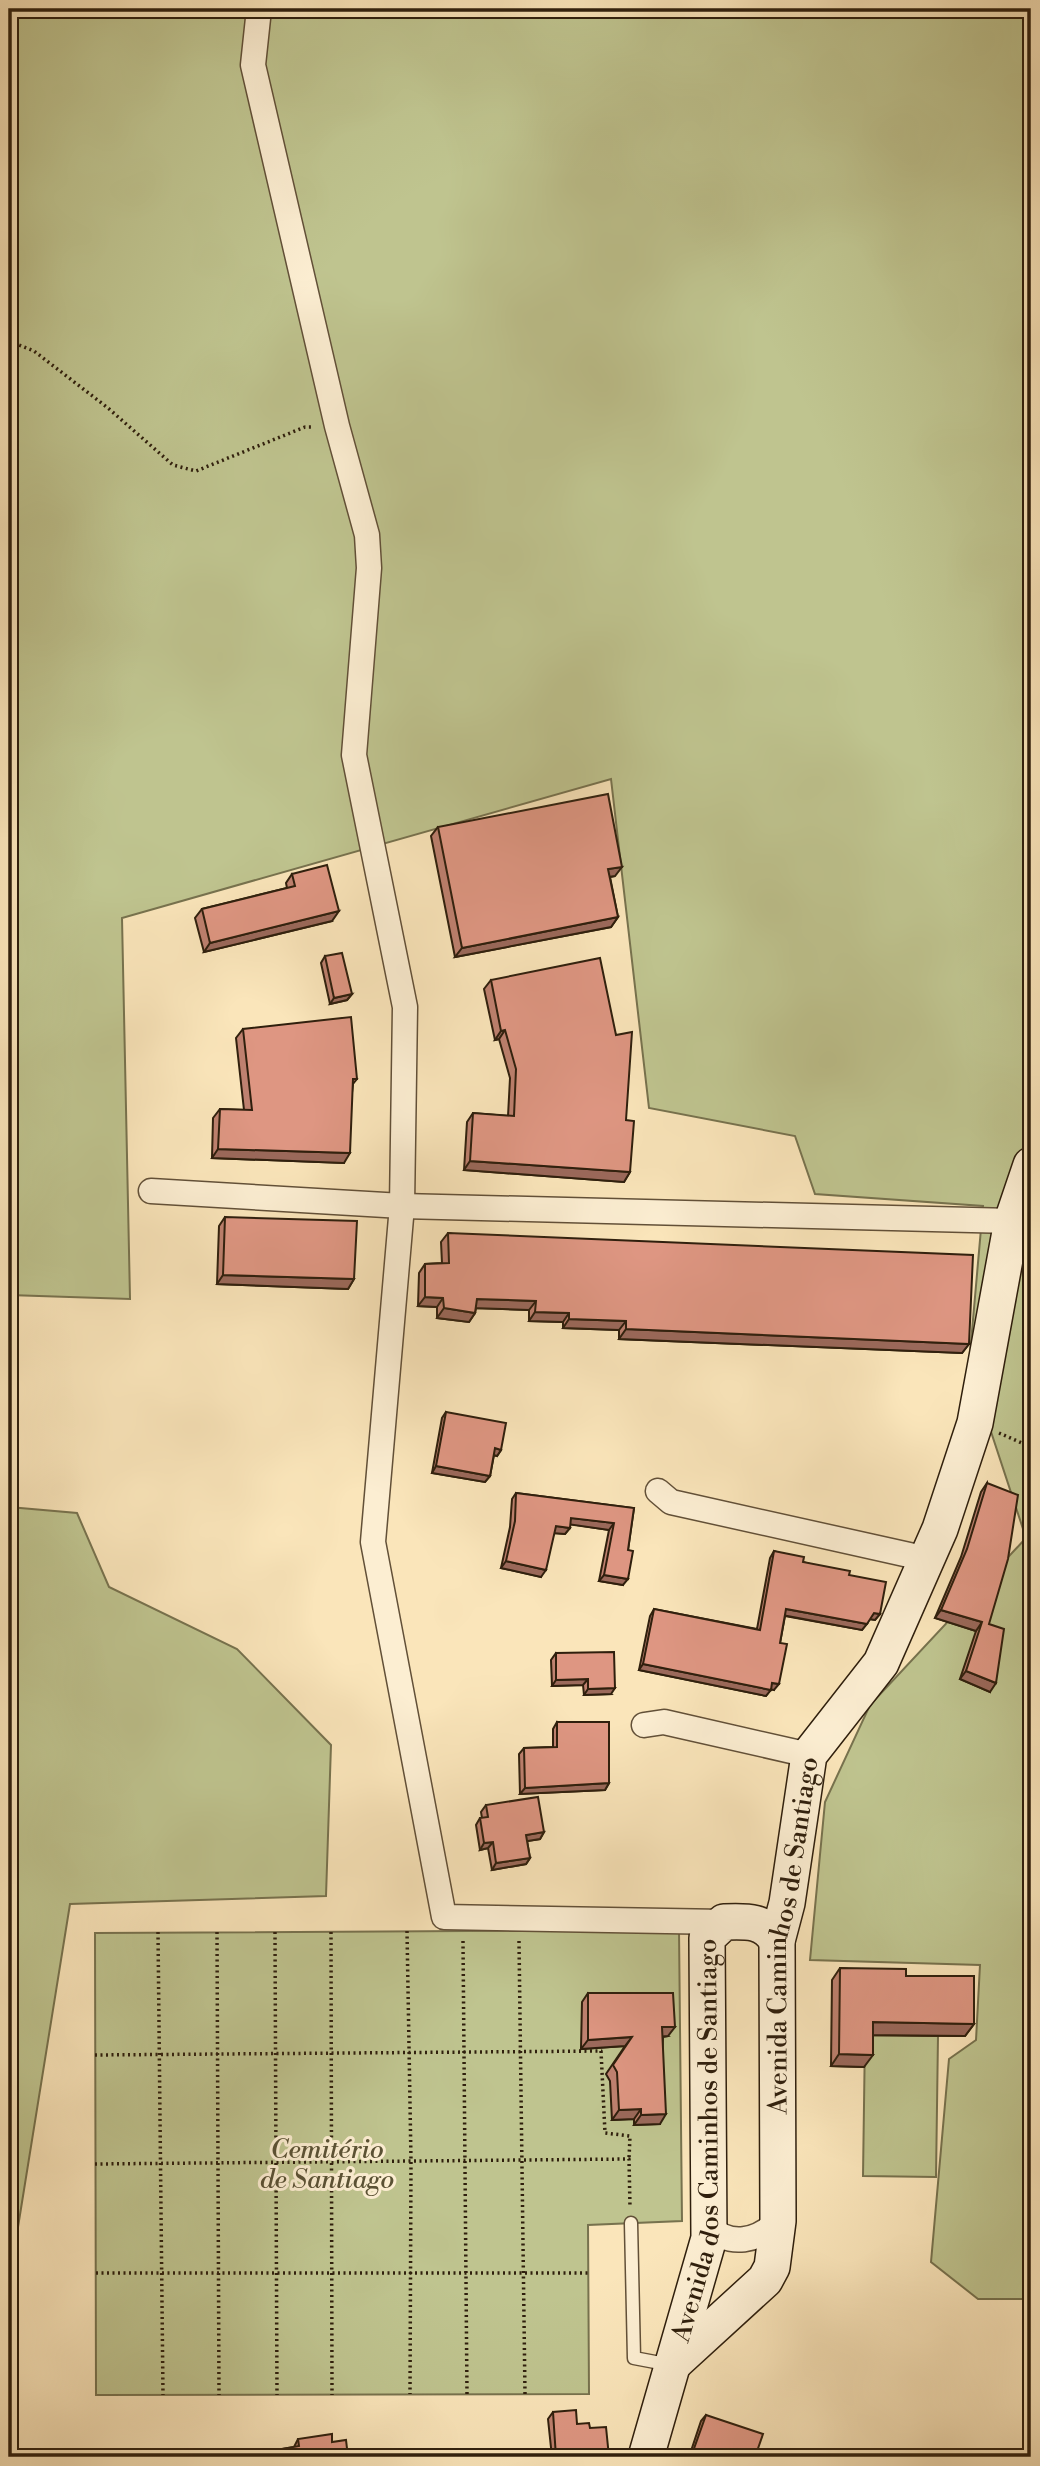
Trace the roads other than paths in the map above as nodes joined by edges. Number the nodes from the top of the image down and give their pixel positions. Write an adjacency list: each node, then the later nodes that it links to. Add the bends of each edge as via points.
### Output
1 (259, 9): 4 (street, via 253,65 366,536 369,568 354,755 405,1007)
2 (1031, 1165): 5 (street, Avenida Caminhos de Santiago)
3 (151, 1191): 4 (street)
4 (401, 1206): 5 (street); 10 (street, via 373,1542 444,1917)
5 (1012, 1221): 7 (street, Avenida Caminhos de Santiago, via 975,1423)
6 (658, 1491): 7 (street, via 671,1502)
7 (927, 1559): 9 (street, Avenida Caminhos de Santiago, via 881,1663)
8 (644, 1725): 9 (street, via 664,1722)
9 (809, 1755): 11 (street, Avenida Caminhos de Santiago)
10 (724, 1922): 11 (street, via 757,1923); 14 (street, Avenida dos Caminhos de Santiago, via 707,1938)
11 (777, 1941): 12 (street, Avenida Caminhos de Santiago)
12 (778, 2221): 14 (street, via 759,2237 745,2240 718,2236); 15 (street, Avenida Caminhos de Santiago, via 772,2267 765,2280)
13 (631, 2223): 15 (lane, via 634,2358)
14 (709, 2226): 15 (street, Avenida dos Caminhos de Santiago)
15 (672, 2365): 16 (street)
16 (646, 2457)

